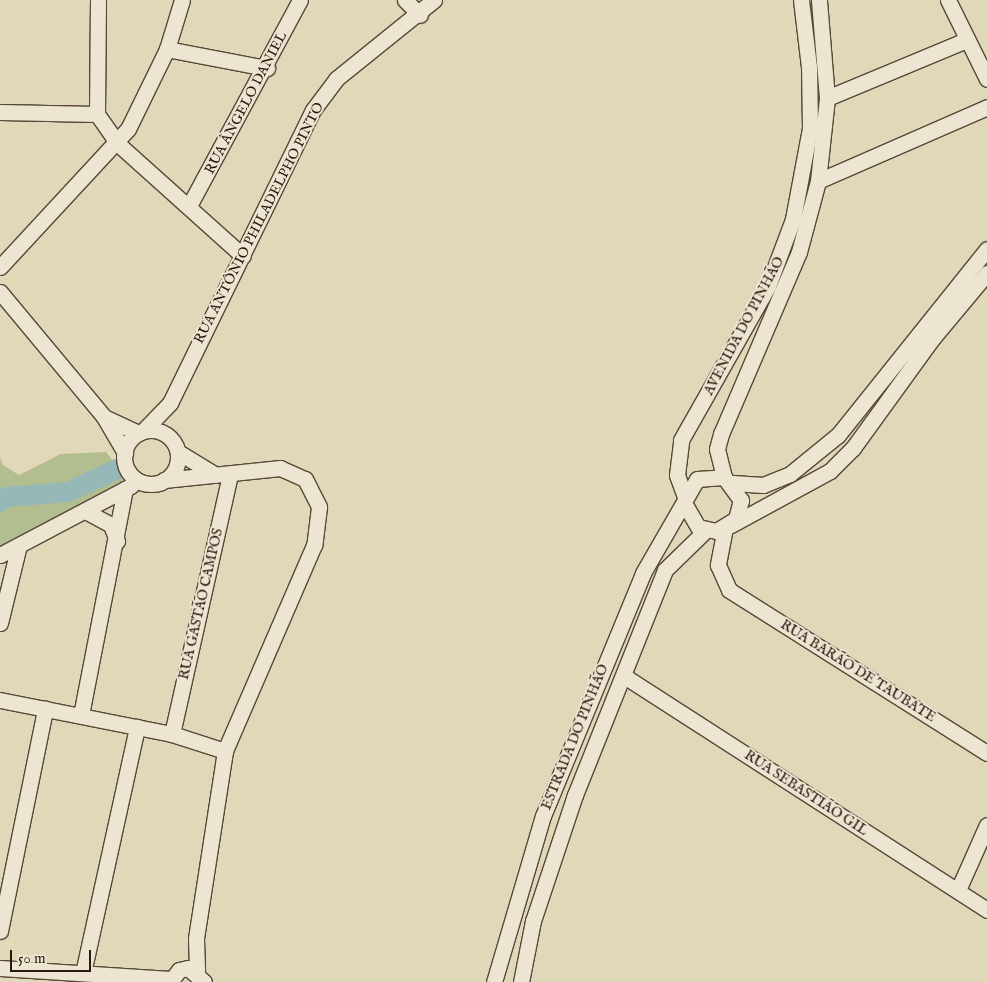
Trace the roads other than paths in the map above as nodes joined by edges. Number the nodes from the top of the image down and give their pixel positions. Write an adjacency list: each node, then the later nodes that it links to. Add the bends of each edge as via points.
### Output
1 (98, 0): 17 (street)
2 (182, 0): 11 (street)
3 (405, 0): 9 (street)
4 (434, 0): 9 (street, RUA ANTÔNIO PHILADELPHO PINTO)
5 (801, 0): 36 (street, AVENIDA DO PINHÃO, via 810,67 810,128 793,219 768,286 681,440 677,474)
6 (818, 0): 14 (street)
7 (948, 0): 10 (street)
8 (297, 1): 12 (street, RUA ÂNGELO DANIEL)
9 (420, 15): 22 (street, RUA ANTÔNIO PHILADELPHO PINTO, via 336,79 313,110)
10 (966, 40): 13 (street); 14 (street)
11 (167, 48): 12 (street); 18 (street, via 141,109)
12 (266, 68): 20 (street, RUA ÂNGELO DANIEL)
13 (987, 79)
14 (827, 98): 19 (street)
15 (987, 107): 19 (street)
16 (0, 112): 17 (street)
17 (97, 114): 18 (street)
18 (117, 143): 20 (street); 23 (street)
19 (818, 181): 33 (street, via 799,252 721,434 717,449)
20 (189, 206): 22 (street)
21 (987, 249): 33 (street, via 838,435 790,474 763,485)
22 (243, 256): 26 (street, RUA ANTÔNIO PHILADELPHO PINTO)
23 (0, 267)
24 (987, 273): 38 (street, via 853,448 830,471)
25 (0, 292): 27 (street)
26 (170, 403): 28 (street, RUA ANTÔNIO PHILADELPHO PINTO); 29 (street)
27 (104, 417): 28 (street); 30 (street)
28 (141, 432): 29 (street, via 164,433); 30 (street)
29 (176, 448): 31 (street); 32 (street, via 176,468)
30 (125, 453): 34 (street, via 128,470)
31 (223, 475): 32 (street); 49 (street, RUA GASTÃO CAMPOS); 50 (street, via 280,468 293,471 305,479 319,507 314,545)
32 (164, 480): 34 (street)
33 (729, 480): 36 (street, via 697,479); 38 (street, via 740,510)
34 (142, 482): 35 (street)
35 (125, 489): 37 (street); 40 (street)
36 (685, 500): 39 (street, via 691,520); 61 (street, ESTRADA DO PINHÃO, via 643,573 543,816)
37 (85, 511): 40 (street, via 111,525); 41 (street)
38 (727, 527): 39 (street); 51 (street, RUA BARÃO DE TAUBATE, via 718,565 729,590)
39 (706, 530): 44 (street, ESTRADA DO PINHÃO, via 666,570)
40 (118, 542): 47 (street)
41 (18, 549): 42 (street); 43 (street)
42 (0, 555)
43 (0, 624)
44 (624, 676): 53 (street, RUA SEBASTIÃO GIL); 62 (street, ESTRADA DO PINHÃO, via 575,795 534,921)
45 (0, 700): 46 (street)
46 (45, 709): 47 (street); 55 (street)
47 (81, 715): 48 (street)
48 (137, 727): 49 (street); 58 (street)
49 (172, 734): 50 (street)
50 (225, 751): 56 (street)
51 (987, 753)
52 (987, 825): 53 (street)
53 (958, 890): 54 (street, RUA SEBASTIÃO GIL)
54 (987, 910)
55 (0, 931)
56 (196, 939): 59 (street); 60 (street)
57 (0, 968): 58 (street)
58 (83, 973): 59 (street)
59 (173, 977): 60 (street)
60 (203, 979)
61 (494, 982)
62 (522, 982)

